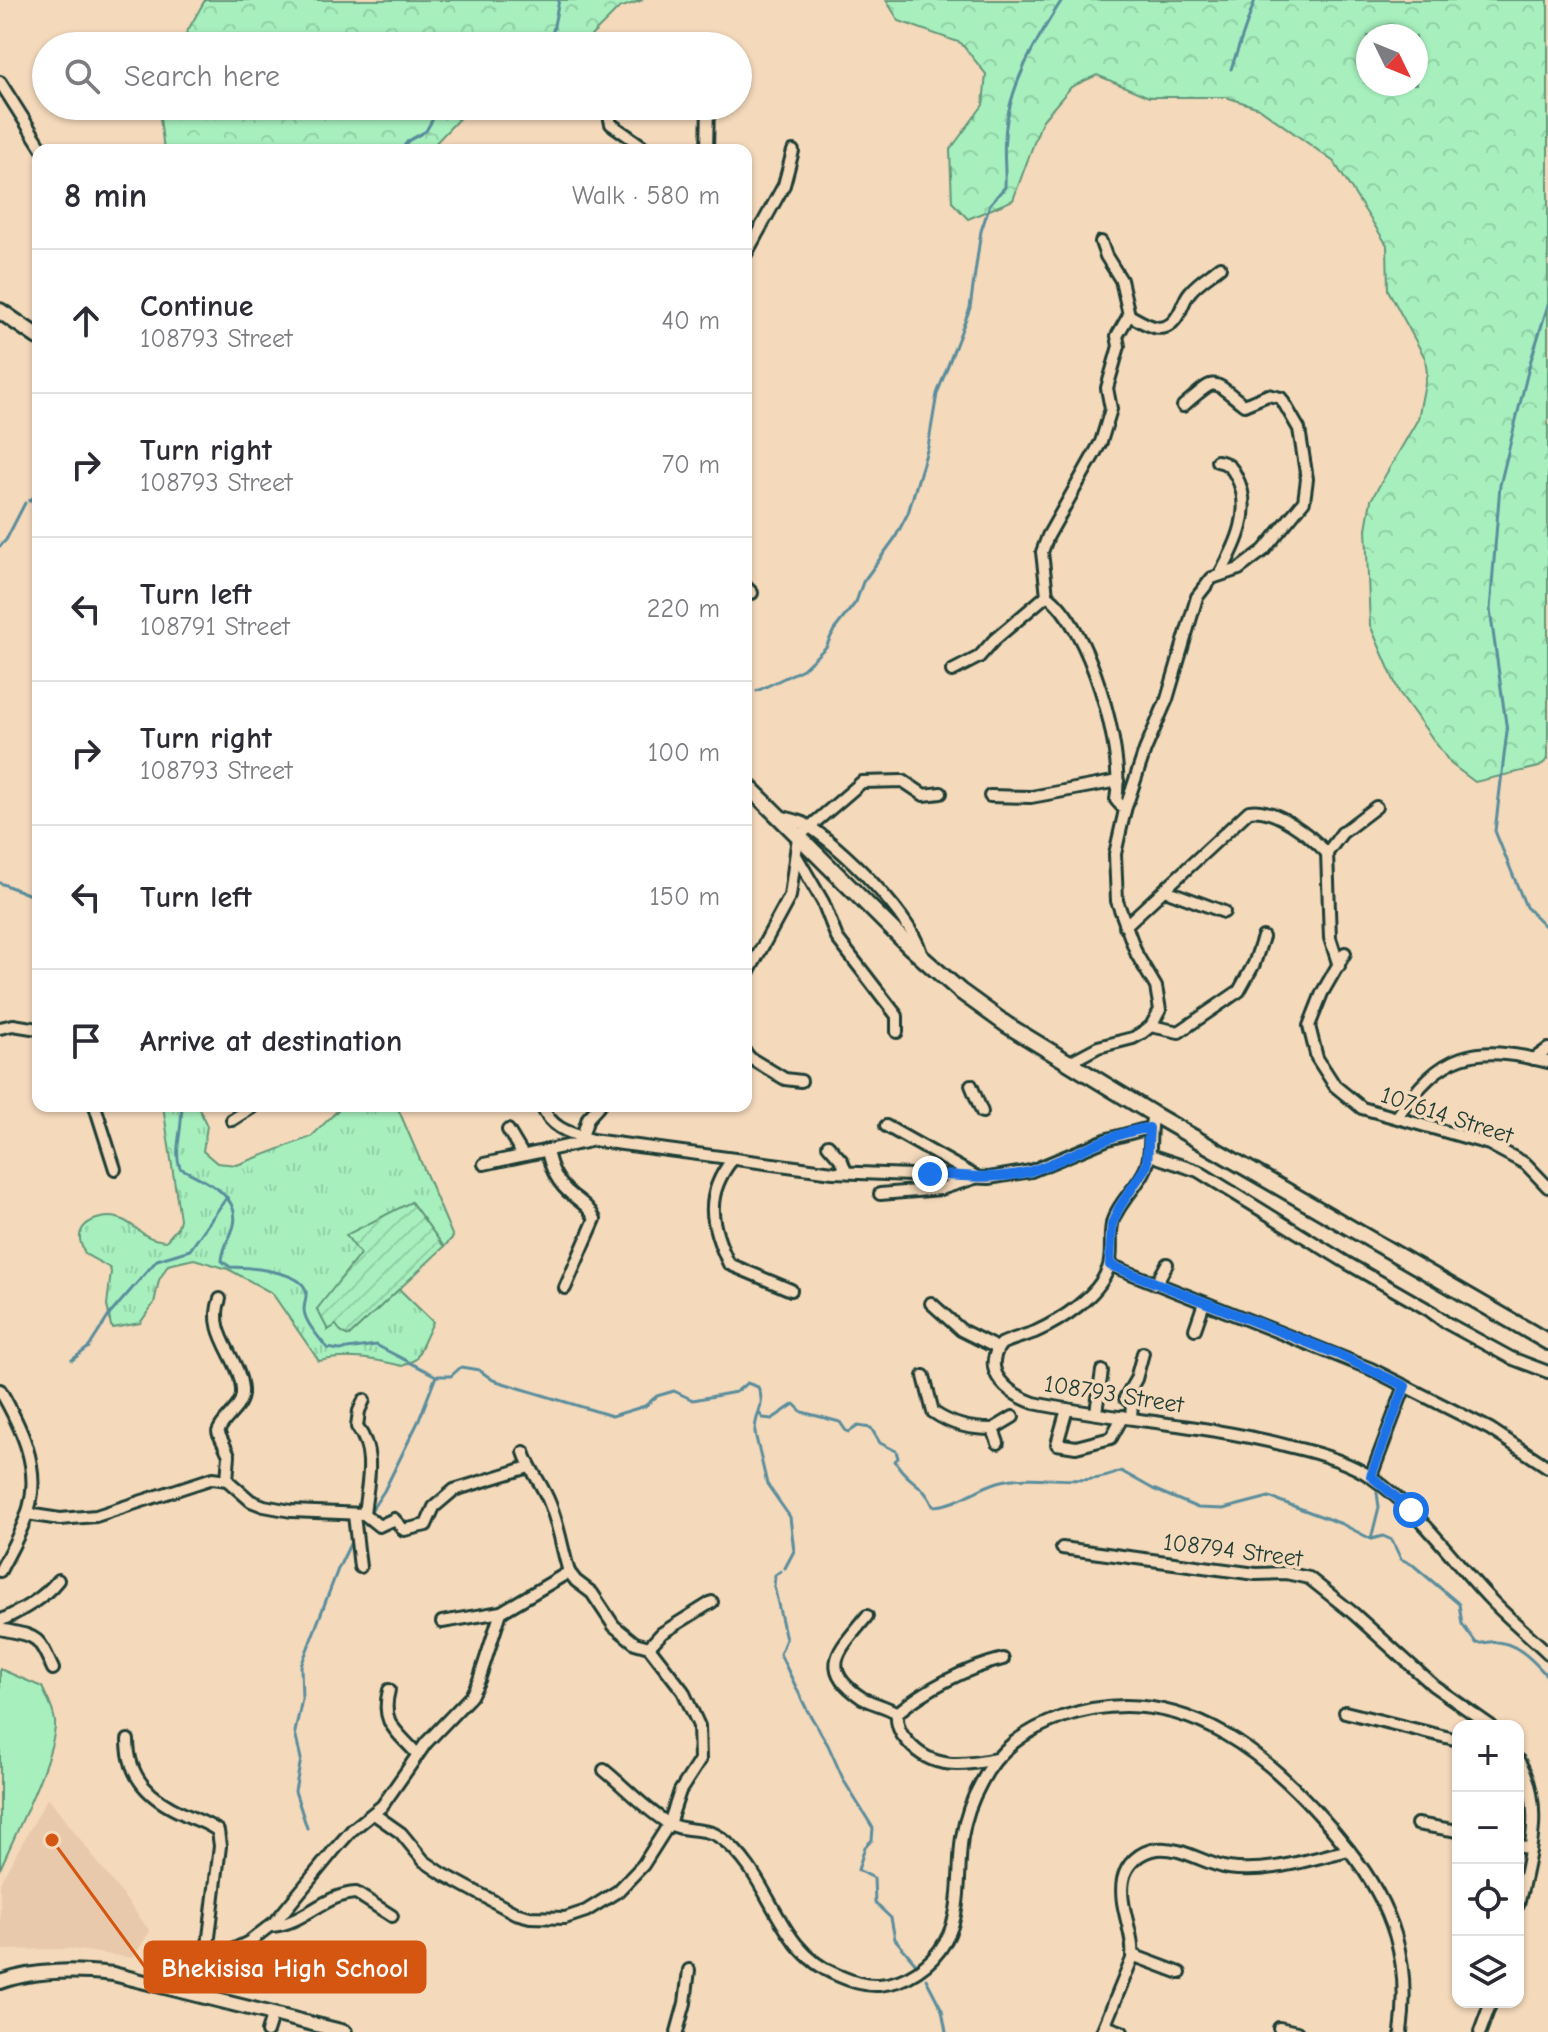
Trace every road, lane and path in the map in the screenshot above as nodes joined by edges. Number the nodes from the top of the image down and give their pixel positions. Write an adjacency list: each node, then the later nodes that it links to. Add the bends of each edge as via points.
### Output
1 (0, 82): 4 (street)
2 (610, 120): 5 (street)
3 (708, 120): 6 (street)
4 (39, 144)
5 (639, 144)
6 (707, 144)
7 (793, 151): 9 (street, via 784,185)
8 (1101, 242): 12 (street, via 1121,280)
9 (752, 243)
10 (1220, 267): 12 (street, via 1191,290 1169,326 1152,328)
11 (0, 311): 13 (main road)
12 (1129, 315): 17 (street, via 1117,336 1107,388 1111,409 1101,442 1044,545)
13 (32, 333)
14 (1183, 406): 16 (street, via 1217,383 1244,405 1268,395 1281,398 1299,429 1307,479 1304,501 1264,550 1239,569)
15 (1217, 461): 16 (street, via 1234,472 1244,511)
16 (1220, 574): 24 (street, via 1192,608 1167,699)
17 (1047, 595): 18 (street, via 979,657); 19 (street, via 1086,648 1114,743)
18 (952, 671)
19 (1118, 781): 22 (street, via 1031,797); 24 (street, via 1116,800)
20 (752, 790): 25 (main road)
21 (941, 793): 25 (street, via 924,795 897,780 867,781)
22 (990, 796)
23 (1376, 807): 26 (street, via 1342,833)
24 (1125, 810): 30 (street, via 1115,873)
25 (804, 832): 27 (street); 33 (main road); 33 (street, via 837,848 883,893 919,942)
26 (1327, 853): 28 (street, via 1310,835 1253,810); 35 (street, via 1329,927)
27 (797, 857): 34 (street, via 790,896); 39 (street, via 837,938 897,1016)
28 (1165, 890): 29 (street); 30 (street)
29 (1224, 912)
30 (1125, 926): 36 (street, via 1156,987 1160,1010)
31 (1263, 937): 36 (street, via 1239,991 1179,1032)
32 (1345, 953): 35 (street, 107614 Street)
33 (922, 958): 44 (main road, via 1007,1025)
34 (752, 966)
35 (1339, 966): 52 (street, 107614 Street, via 1309,1026 1317,1058 1353,1102)
36 (1151, 1026): 44 (street)
37 (0, 1028): 38 (street)
38 (32, 1028)
39 (897, 1032)
40 (1548, 1049): 42 (street)
41 (752, 1059): 45 (street, via 785,1079)
42 (1534, 1059): 43 (street); 52 (street, via 1508,1052 1462,1057 1414,1092)
43 (1548, 1062)
44 (1068, 1063): 54 (main road)
45 (801, 1081)
46 (971, 1085): 51 (street)
47 (97, 1112): 64 (street)
48 (245, 1112): 53 (street)
49 (546, 1112): 57 (street, via 555,1126)
50 (594, 1112): 57 (street)
51 (982, 1112)
52 (1397, 1117): 67 (street, 107614 Street, via 1489,1144 1526,1164)
53 (232, 1120)
54 (1151, 1121): 61 (street); 66 (street, via 1031,1171); 78 (main road)
55 (886, 1126): 66 (street)
56 (508, 1130): 60 (street)
57 (587, 1138): 59 (street); 62 (street)
58 (828, 1145): 65 (street)
59 (547, 1150): 60 (street); 72 (street, via 552,1171 595,1219)
60 (523, 1155): 63 (street)
61 (1150, 1155): 70 (street, via 1115,1215); 82 (street, via 1198,1171 1445,1322)
62 (732, 1160): 65 (street); 73 (street, via 716,1184 712,1210 727,1260)
63 (484, 1164)
64 (115, 1169)
65 (846, 1172): 66 (street)
66 (977, 1177): 68 (street, via 941,1189)
67 (1548, 1187)
68 (880, 1194)
69 (1167, 1264): 71 (street)
70 (1110, 1265): 71 (street); 79 (street, via 1095,1290 1059,1318)
71 (1156, 1284): 76 (street)
72 (565, 1288)
73 (791, 1290)
74 (220, 1299): 97 (street, via 218,1330 242,1393 218,1432 229,1455)
75 (931, 1303): 79 (street, via 961,1330)
76 (1204, 1303): 77 (street); 84 (street)
77 (1195, 1329)
78 (1548, 1342)
79 (997, 1348): 87 (street, 108793 Street, via 993,1370 1009,1390 1034,1403)
80 (1143, 1353): 90 (street, via 1125,1398 1132,1404)
81 (1102, 1371): 88 (street)
82 (1548, 1372)
83 (924, 1376): 91 (street, via 933,1412 969,1429)
84 (1405, 1386): 95 (street, via 1490,1429); 96 (street)
85 (0, 1390): 98 (street, via 25,1439 31,1485)
86 (364, 1400): 99 (street, via 357,1427 367,1440 369,1463)
87 (1067, 1409): 88 (street, 108793 Street); 90 (street, via 1057,1444 1076,1447 1111,1438)
88 (1096, 1412): 90 (street, 108793 Street)
89 (1013, 1417): 91 (street)
90 (1127, 1417): 96 (street, 108793 Street, via 1276,1442)
91 (993, 1429): 92 (street)
92 (998, 1443)
93 (524, 1452): 94 (street)
94 (529, 1467): 99 (street, via 454,1490 434,1507 426,1525 404,1530 394,1519 379,1526); 103 (street, via 559,1526)
95 (1548, 1467)
96 (1371, 1476): 112 (street, 108793 Street, via 1411,1510 1491,1601)
97 (227, 1480): 98 (street, via 205,1480 96,1516 60,1519); 99 (street, via 264,1506)
98 (27, 1514): 102 (street)
99 (361, 1518): 101 (street)
100 (1062, 1548): 118 (street, 108794 Street, via 1309,1578 1434,1686)
101 (360, 1567)
102 (0, 1571)
103 (569, 1572): 106 (street); 111 (street, via 620,1632)
104 (58, 1580): 108 (street, via 33,1603)
105 (712, 1602): 111 (street)
106 (501, 1612): 109 (street); 121 (street, via 471,1696)
107 (867, 1616): 117 (street, via 839,1651 836,1670 860,1697)
108 (0, 1621)
109 (442, 1622)
110 (0, 1629): 114 (street, via 35,1637)
111 (649, 1647): 126 (street, via 690,1703 700,1736 700,1760 676,1799)
112 (1548, 1653)
113 (1003, 1659): 117 (street, via 926,1692)
114 (53, 1669)
115 (389, 1690): 121 (street, via 387,1719)
116 (1345, 1712): 119 (street)
117 (897, 1713): 122 (street, via 903,1737 930,1761 955,1765)
118 (1482, 1720)
119 (1452, 1739)
120 (128, 1740): 136 (street, via 130,1767 140,1782 176,1810 218,1831)
121 (417, 1754): 125 (street)
122 (996, 1759): 126 (street, via 975,1795 962,1834 956,1915 948,1936 922,1968 893,1983 862,1984 807,1958 731,1846 707,1831); 131 (street, via 1035,1728 1072,1714 1115,1706 1185,1716 1223,1731 1252,1751 1306,1800)
123 (604, 1770): 126 (street)
124 (1524, 1770): 130 (street, via 1533,1818)
125 (374, 1814): 126 (street, via 443,1874 515,1913 546,1919 586,1911 618,1891 643,1865); 134 (street, via 352,1830)
126 (669, 1824)
127 (1417, 1824): 128 (street)
128 (1452, 1830)
129 (1524, 1848): 130 (street)
130 (1530, 1849): 132 (street)
131 (1349, 1850): 135 (street, via 1251,1869 1219,1867 1165,1849 1145,1851 1129,1866 1122,1885); 150 (street, via 1376,1887 1396,1935 1404,1995)
132 (1524, 1877)
133 (392, 1916): 134 (street, via 350,1893)
134 (271, 1926): 136 (street)
135 (1132, 1955): 138 (street); 144 (street)
136 (206, 1962): 140 (street)
137 (689, 1970): 147 (street)
138 (1180, 1973)
139 (0, 1982): 140 (street, via 82,1970)
140 (159, 1985): 142 (street)
141 (1489, 2008): 151 (street)
142 (273, 2013): 145 (street); 146 (street)
143 (1279, 2028): 149 (street)
144 (1104, 2029): 148 (street)
145 (267, 2032)
146 (345, 2032)
147 (677, 2032)
148 (1122, 2032)
149 (1297, 2032)
150 (1401, 2032)
151 (1480, 2032)

